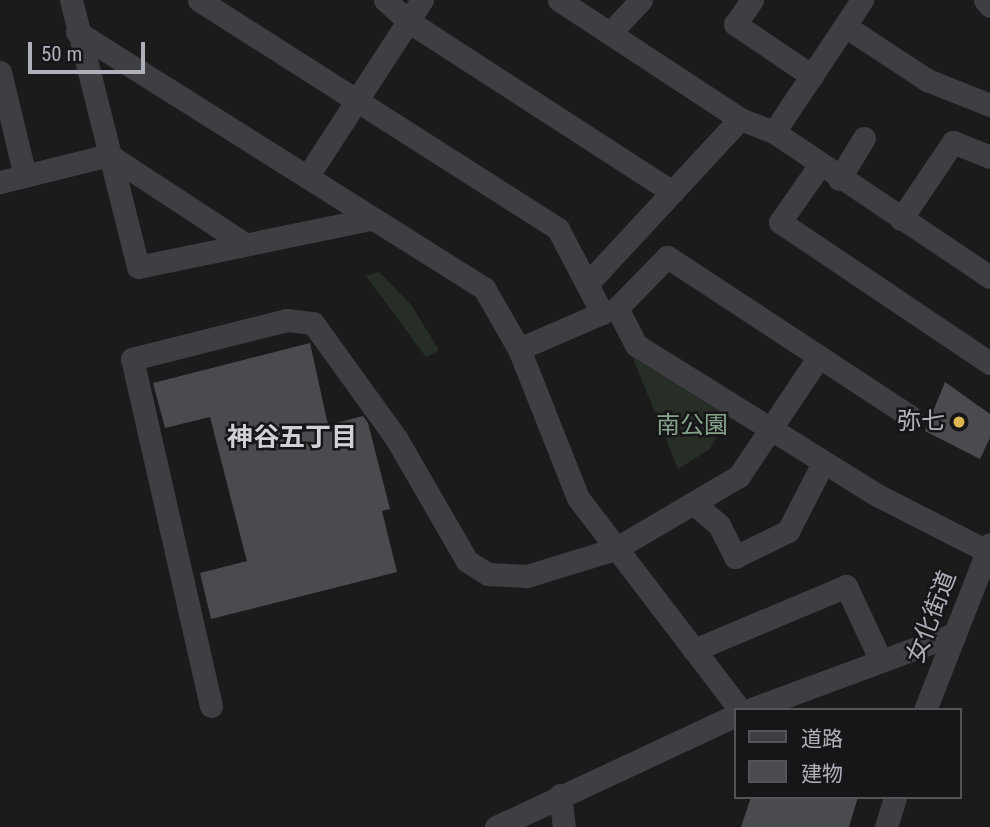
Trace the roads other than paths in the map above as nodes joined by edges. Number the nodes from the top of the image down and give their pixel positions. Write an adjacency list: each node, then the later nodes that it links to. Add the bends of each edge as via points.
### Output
1 (71, 0): 13 (street)
2 (199, 0): 17 (street)
3 (386, 0): 11 (street)
4 (422, 0): 11 (street)
5 (559, 0): 14 (street)
6 (640, 0): 14 (street)
7 (752, 0): 16 (street, via 736,24)
8 (985, 0): 10 (street)
9 (856, 2): 12 (street)
10 (990, 6)
11 (408, 21): 17 (street); 29 (street)
12 (845, 26): 16 (street); 18 (street, via 927,80)
13 (77, 32): 22 (street); 26 (street)
14 (610, 33): 19 (street)
15 (0, 72): 25 (street)
16 (812, 76): 20 (street)
17 (357, 102): 26 (street); 34 (street, via 558,229)
18 (990, 105)
19 (740, 119): 20 (street); 29 (street)
20 (774, 132): 24 (street)
21 (864, 138): 27 (street)
22 (109, 155): 25 (street); 32 (street); 32 (street, via 138,267)
23 (990, 157): 31 (street, via 953,142)
24 (819, 166): 27 (street); 37 (street, via 780,222)
25 (25, 176): 28 (street)
26 (307, 177): 30 (street)
27 (839, 179): 31 (street)
28 (0, 182)
29 (672, 192): 34 (street)
30 (370, 219): 32 (street); 35 (street, via 484,288)
31 (901, 219): 33 (street)
32 (245, 244)
33 (990, 277)
34 (588, 283): 35 (street, via 602,313)
35 (519, 349): 43 (street, via 578,498)
36 (818, 359): 38 (street); 39 (street); 39 (street, via 667,257 617,308 636,345)
37 (990, 363)
38 (911, 417)
39 (772, 430): 40 (street); 41 (street, via 739,476)
40 (823, 463): 41 (street, via 788,531 735,557 719,525); 42 (street)
41 (693, 503): 43 (street)
42 (988, 548): 44 (street, 女化街道)
43 (615, 549): 45 (street); 47 (street, via 527,576 488,574 467,561 396,438 313,323 287,320 132,359)
44 (952, 635): 46 (street); 50 (street, 女化街道)
45 (694, 650): 46 (street, via 846,586); 48 (street)
46 (880, 659): 49 (street)
47 (211, 705)
48 (738, 708)
49 (754, 708)
50 (926, 708)
51 (734, 716): 52 (street)
52 (560, 795): 54 (street); 55 (street)
53 (894, 799): 56 (street)
54 (496, 827)
55 (564, 827)
56 (886, 827)

